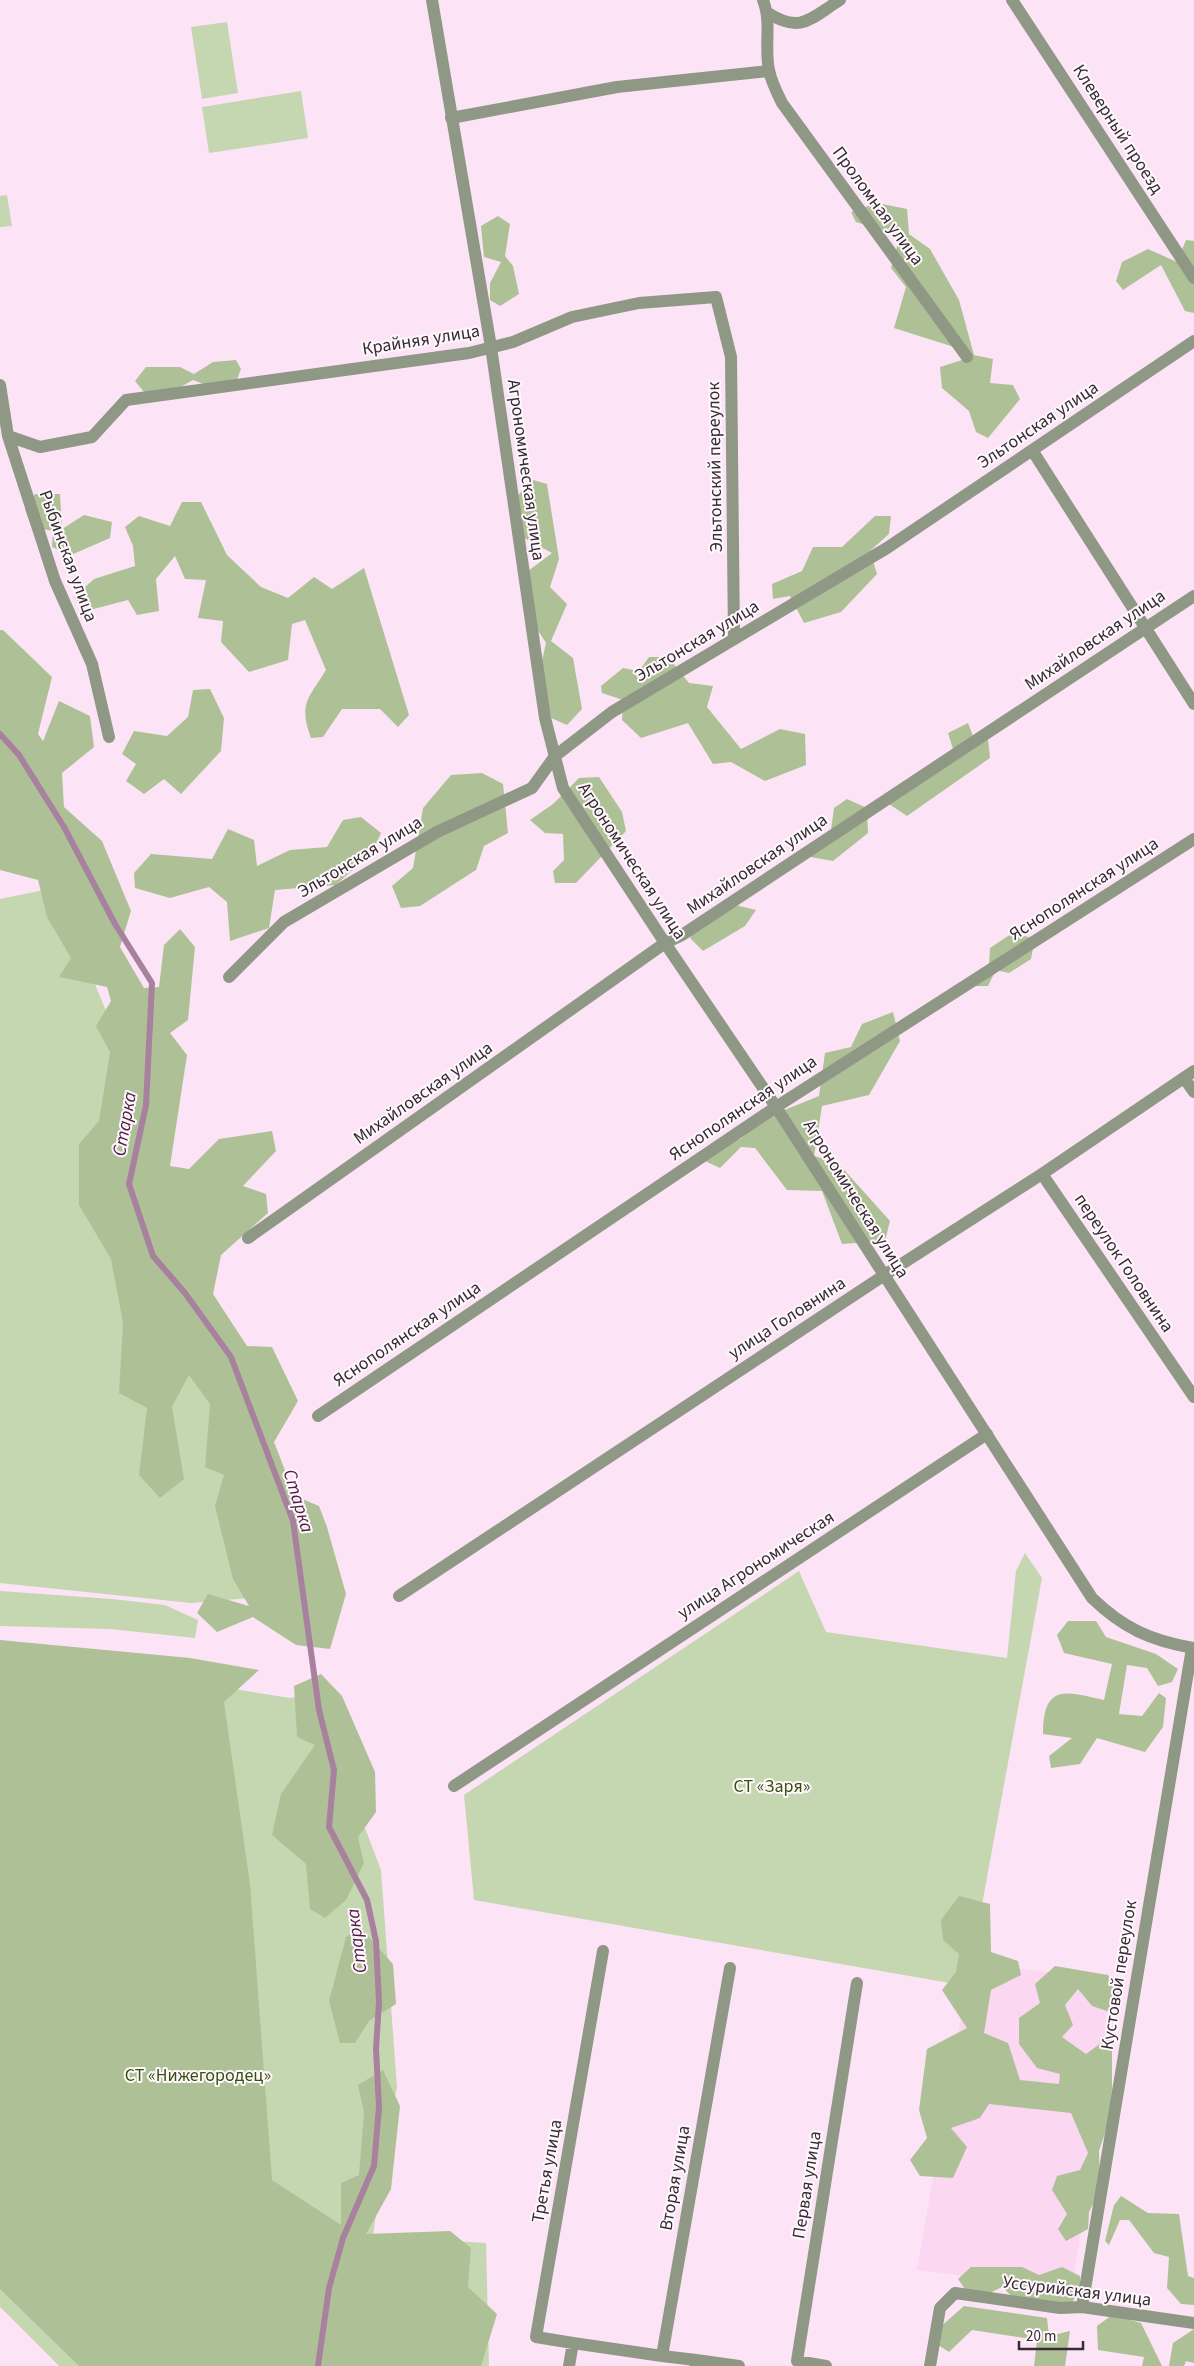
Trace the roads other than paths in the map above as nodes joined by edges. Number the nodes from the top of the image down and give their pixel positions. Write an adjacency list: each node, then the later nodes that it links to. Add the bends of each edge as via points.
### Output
1 (432, 0): 7 (street, Агрономическая улица)
2 (763, 0): 5 (street, Проломная улица)
3 (840, 0): 5 (street, via 807,21 794,24 782,22)
4 (1012, 0): 8 (street, Клеверный проезд)
5 (768, 13): 6 (street, Проломная улица)
6 (769, 71): 7 (street, via 617,87); 12 (street, Проломная улица, via 782,103)
7 (450, 118): 11 (street, Агрономическая улица)
8 (1194, 278)
9 (716, 297): 11 (street, Крайняя улица, via 639,303 572,317 513,342); 18 (street, Эльтонский переулок, via 731,356)
10 (1194, 341): 15 (street, Эльтонская улица)
11 (491, 347): 14 (street, Крайняя улица, via 469,353 126,400 92,437 40,447); 21 (street, Агрономическая улица, via 545,718)
12 (967, 358)
13 (0, 385): 14 (street, Рыбинская улица)
14 (8, 436): 20 (street, Рыбинская улица, via 55,581 92,664)
15 (1032, 450): 17 (street); 18 (street, Эльтонская улица, via 886,548)
16 (1194, 596): 17 (street, Михайловская улица)
17 (1144, 628): 19 (street); 23 (street, Михайловская улица)
18 (734, 639): 21 (street, Эльтонская улица, via 612,712)
19 (1194, 704)
20 (109, 737)
21 (555, 756): 23 (street, Агрономическая улица, via 563,788); 24 (street, Эльтонская улица, via 532,788 437,832 284,922)
22 (1194, 839): 27 (street, Яснополянская улица)
23 (665, 944): 27 (street, Агрономическая улица); 29 (street, Михайловская улица)
24 (229, 977)
25 (1189, 1075): 26 (street); 28 (street, улица Головнина)
26 (1194, 1092)
27 (776, 1107): 30 (street, Агрономическая улица); 32 (street, Яснополянская улица)
28 (1042, 1174): 30 (street, улица Головнина); 31 (street, переулок Головнина)
29 (248, 1238)
30 (883, 1276): 33 (street, Агрономическая улица); 34 (street, улица Головнина)
31 (1194, 1397)
32 (318, 1416)
33 (986, 1434): 35 (street, Агрономическая улица, via 1092,1598 1129,1628 1158,1641); 36 (street, улица Агрономическая)
34 (399, 1596)
35 (1193, 1648): 40 (street, Кустовой переулок)
36 (454, 1786)
37 (603, 1951): 42 (street, Третья улица, via 536,2337)
38 (730, 1968): 43 (street, Вторая улица)
39 (857, 1983): 45 (street, Первая улица)
40 (1082, 2307): 41 (street, Уссурийская улица); 49 (street, Уссурийская улица, via 1060,2308 955,2293 940,2308)
41 (1194, 2323)
42 (573, 2342): 43 (street); 47 (street)
43 (662, 2356): 44 (street)
44 (695, 2363): 48 (street)
45 (794, 2364): 46 (street, Первая улица)
46 (830, 2365)
47 (569, 2366)
48 (739, 2366)
49 (930, 2366)

